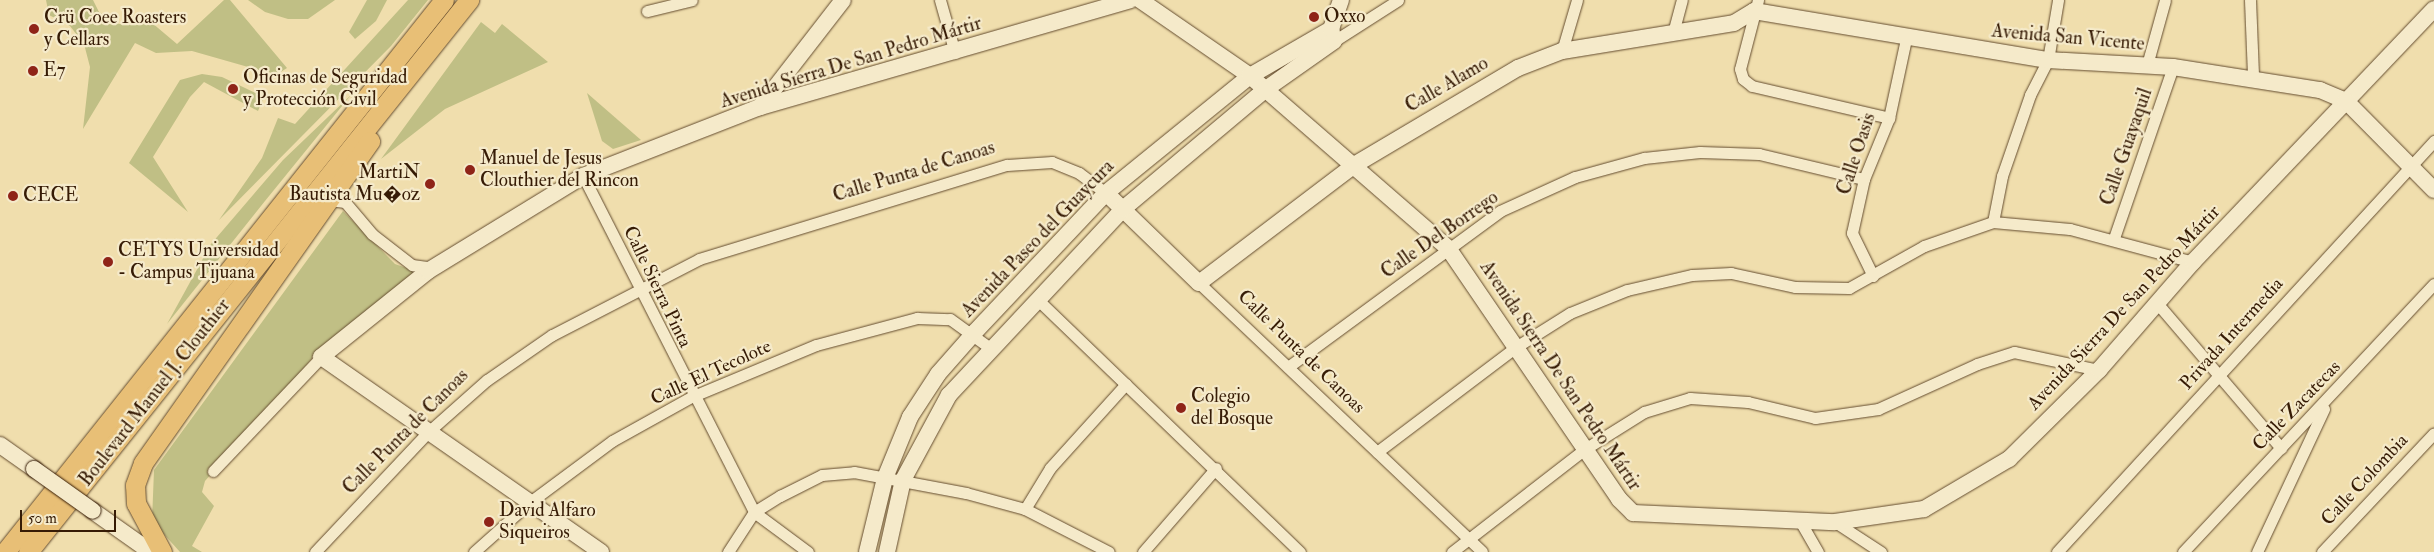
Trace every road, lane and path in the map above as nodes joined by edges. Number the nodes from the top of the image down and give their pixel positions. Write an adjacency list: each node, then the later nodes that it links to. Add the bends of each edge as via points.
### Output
1 (444, 0): 79 (main road, Boulevard Manuel J. Clouthier)
2 (468, 0): 20 (main road, Boulevard Manuel J. Clouthier)
3 (692, 0): 17 (street)
4 (843, 0): 31 (street)
5 (940, 0): 23 (street)
6 (1130, 0): 23 (street, Avenida Sierra De San Pedro Mártir)
7 (1140, 0): 27 (street, Avenida Sierra De San Pedro Mártir)
8 (1341, 0): 19 (street)
9 (1398, 0): 19 (street, via 1355,26)
10 (1577, 0): 22 (street)
11 (1682, 0): 18 (street)
12 (2058, 0): 24 (street)
13 (2164, 0): 25 (street)
14 (2250, 0): 28 (street)
15 (1756, 5): 18 (street, Calle Alamo, via 1734,23); 21 (street, Avenida San Vicente); 32 (street, via 1740,69 1743,79 1752,86)
16 (2434, 9): 30 (street, Avenida Sierra De San Pedro Mártir)
17 (647, 11)
18 (1673, 33): 22 (street, Calle Alamo)
19 (1332, 35): 27 (street, Avenida Paseo del Guaycura); 29 (street)
20 (440, 37): 40 (main road); 80 (main road, Boulevard Manuel J. Clouthier)
21 (1906, 40): 24 (street, Avenida San Vicente); 32 (street, Calle Oasis)
22 (1562, 51): 34 (street, Calle Alamo, via 1480,87)
23 (955, 53): 31 (street, Avenida Sierra De San Pedro Mártir)
24 (2048, 60): 25 (street, Avenida San Vicente); 42 (street, via 2030,95 2002,176)
25 (2146, 65): 26 (street, Avenida San Vicente)
26 (2173, 67): 28 (street, Avenida San Vicente); 43 (street, Calle Guayaquil)
27 (1250, 76): 29 (street, Avenida Sierra De San Pedro Mártir); 39 (street, Avenida Paseo del Guaycura)
28 (2253, 76): 30 (street, Avenida San Vicente, via 2320,90)
29 (1266, 89): 34 (street, Avenida Sierra De San Pedro Mártir); 41 (street)
30 (2346, 101): 35 (street); 45 (street, Avenida Sierra De San Pedro Mártir)
31 (760, 107): 36 (street, Avenida Sierra De San Pedro Mártir)
32 (1889, 118): 37 (street, Calle Oasis)
33 (2434, 141): 35 (street, Privada Intermedia)
34 (1356, 164): 44 (street, Avenida Sierra De San Pedro Mártir); 48 (street, Calle Alamo)
35 (2410, 165): 38 (street); 59 (street, Privada Intermedia)
36 (583, 176): 46 (street, Avenida Sierra De San Pedro Mártir); 50 (street, Calle Sierra Pinta)
37 (1864, 179): 44 (street, Calle Del Borrego, via 1759,154 1700,152 1644,158 1575,177 1500,211); 47 (street, Calle Oasis, via 1852,233)
38 (2434, 190)
39 (1106, 193): 41 (street, Calle Punta de Canoas); 50 (street, Calle Punta de Canoas, via 1079,173 1052,162 1007,165 699,259); 53 (street, Avenida Paseo del Guaycura)
40 (330, 200): 46 (street, via 345,202 372,234 412,265); 82 (main road, via 143,463 135,485 136,503)
41 (1123, 209): 48 (street, Calle Punta de Canoas); 51 (street)
42 (1993, 222): 43 (street, via 2070,228); 47 (street, via 1924,246)
43 (2114, 238): 45 (street)
44 (1448, 248): 54 (street, Avenida Sierra De San Pedro Mártir); 57 (street, Calle Del Borrego)
45 (2193, 262): 52 (street, Avenida Sierra De San Pedro Mártir)
46 (434, 268): 56 (street, Avenida Sierra De San Pedro Mártir)
47 (1872, 276): 54 (street, via 1830,291 1731,273 1692,275 1603,300 1570,313)
48 (1199, 283): 57 (street, Calle Punta de Canoas)
49 (2434, 284): 62 (street, Calle Zacatecas)
50 (639, 287): 61 (street, Calle Sierra Pinta); 63 (street, Calle Punta de Canoas, via 552,335 487,380)
51 (1037, 299): 55 (street); 60 (street)
52 (2156, 303): 58 (street, Avenida Sierra De San Pedro Mártir); 59 (street)
53 (974, 333): 55 (street, Calle El Tecolote); 61 (street, Calle El Tecolote, via 950,319 917,318 816,345); 71 (street, Avenida Paseo del Guaycura, via 938,374 910,417)
54 (1516, 347): 67 (street, Avenida Sierra De San Pedro Mártir); 68 (street)
55 (990, 348): 72 (street, via 949,395)
56 (321, 357): 63 (street); 70 (street, Avenida Sierra De San Pedro Mártir)
57 (1288, 367): 68 (street, Calle Punta de Canoas)
58 (2099, 370): 67 (street, via 2014,352 1977,364 1878,409 1815,418 1748,402 1690,398 1644,412); 77 (street, Avenida Sierra De San Pedro Mártir, via 2009,459 1968,485 1903,516)
59 (2218, 376): 66 (street); 97 (street, Privada Intermedia)
60 (1126, 384): 69 (street); 74 (street, via 1050,468)
61 (692, 397): 73 (street, Calle El Tecolote, via 612,441); 75 (street, Calle Sierra Pinta)
62 (2328, 401): 66 (street, Calle Zacatecas); 99 (street)
63 (427, 433): 73 (street); 83 (street, Calle Punta de Canoas)
64 (2434, 433): 100 (street, Calle Colombia)
65 (0, 445): 81 (street, bridge)
66 (2281, 448): 98 (street, Calle Zacatecas)
67 (1585, 449): 76 (street, Avenida Sierra De San Pedro Mártir, via 1634,513 1733,514); 78 (street)
68 (1377, 452): 78 (street, Calle Punta de Canoas)
69 (1216, 468): 91 (street); 92 (street)
70 (213, 471)
71 (886, 478): 72 (street); 75 (street, via 854,472 822,475); 88 (street, Avenida Paseo del Guaycura)
72 (903, 480): 74 (street); 89 (street)
73 (530, 502): 84 (street, Calle El Tecolote); 85 (street)
74 (1025, 509): 90 (street)
75 (754, 512): 86 (street); 87 (street, Calle Sierra Pinta)
76 (1800, 521): 77 (street, Avenida Sierra De San Pedro Mártir); 95 (street)
77 (1835, 522): 96 (street)
78 (1466, 538): 93 (street); 94 (street, Calle Punta de Canoas)
79 (5, 552)
80 (28, 552)
81 (151, 552)
82 (162, 552)
83 (315, 552)
84 (474, 552)
85 (601, 552)
86 (728, 552)
87 (808, 552)
88 (867, 552)
89 (887, 552)
90 (1109, 552)
91 (1143, 552)
92 (1300, 552)
93 (1452, 552)
94 (1482, 552)
95 (1818, 552)
96 (1881, 552)
97 (2057, 552)
98 (2183, 552)
99 (2257, 552)
100 (2322, 552)

